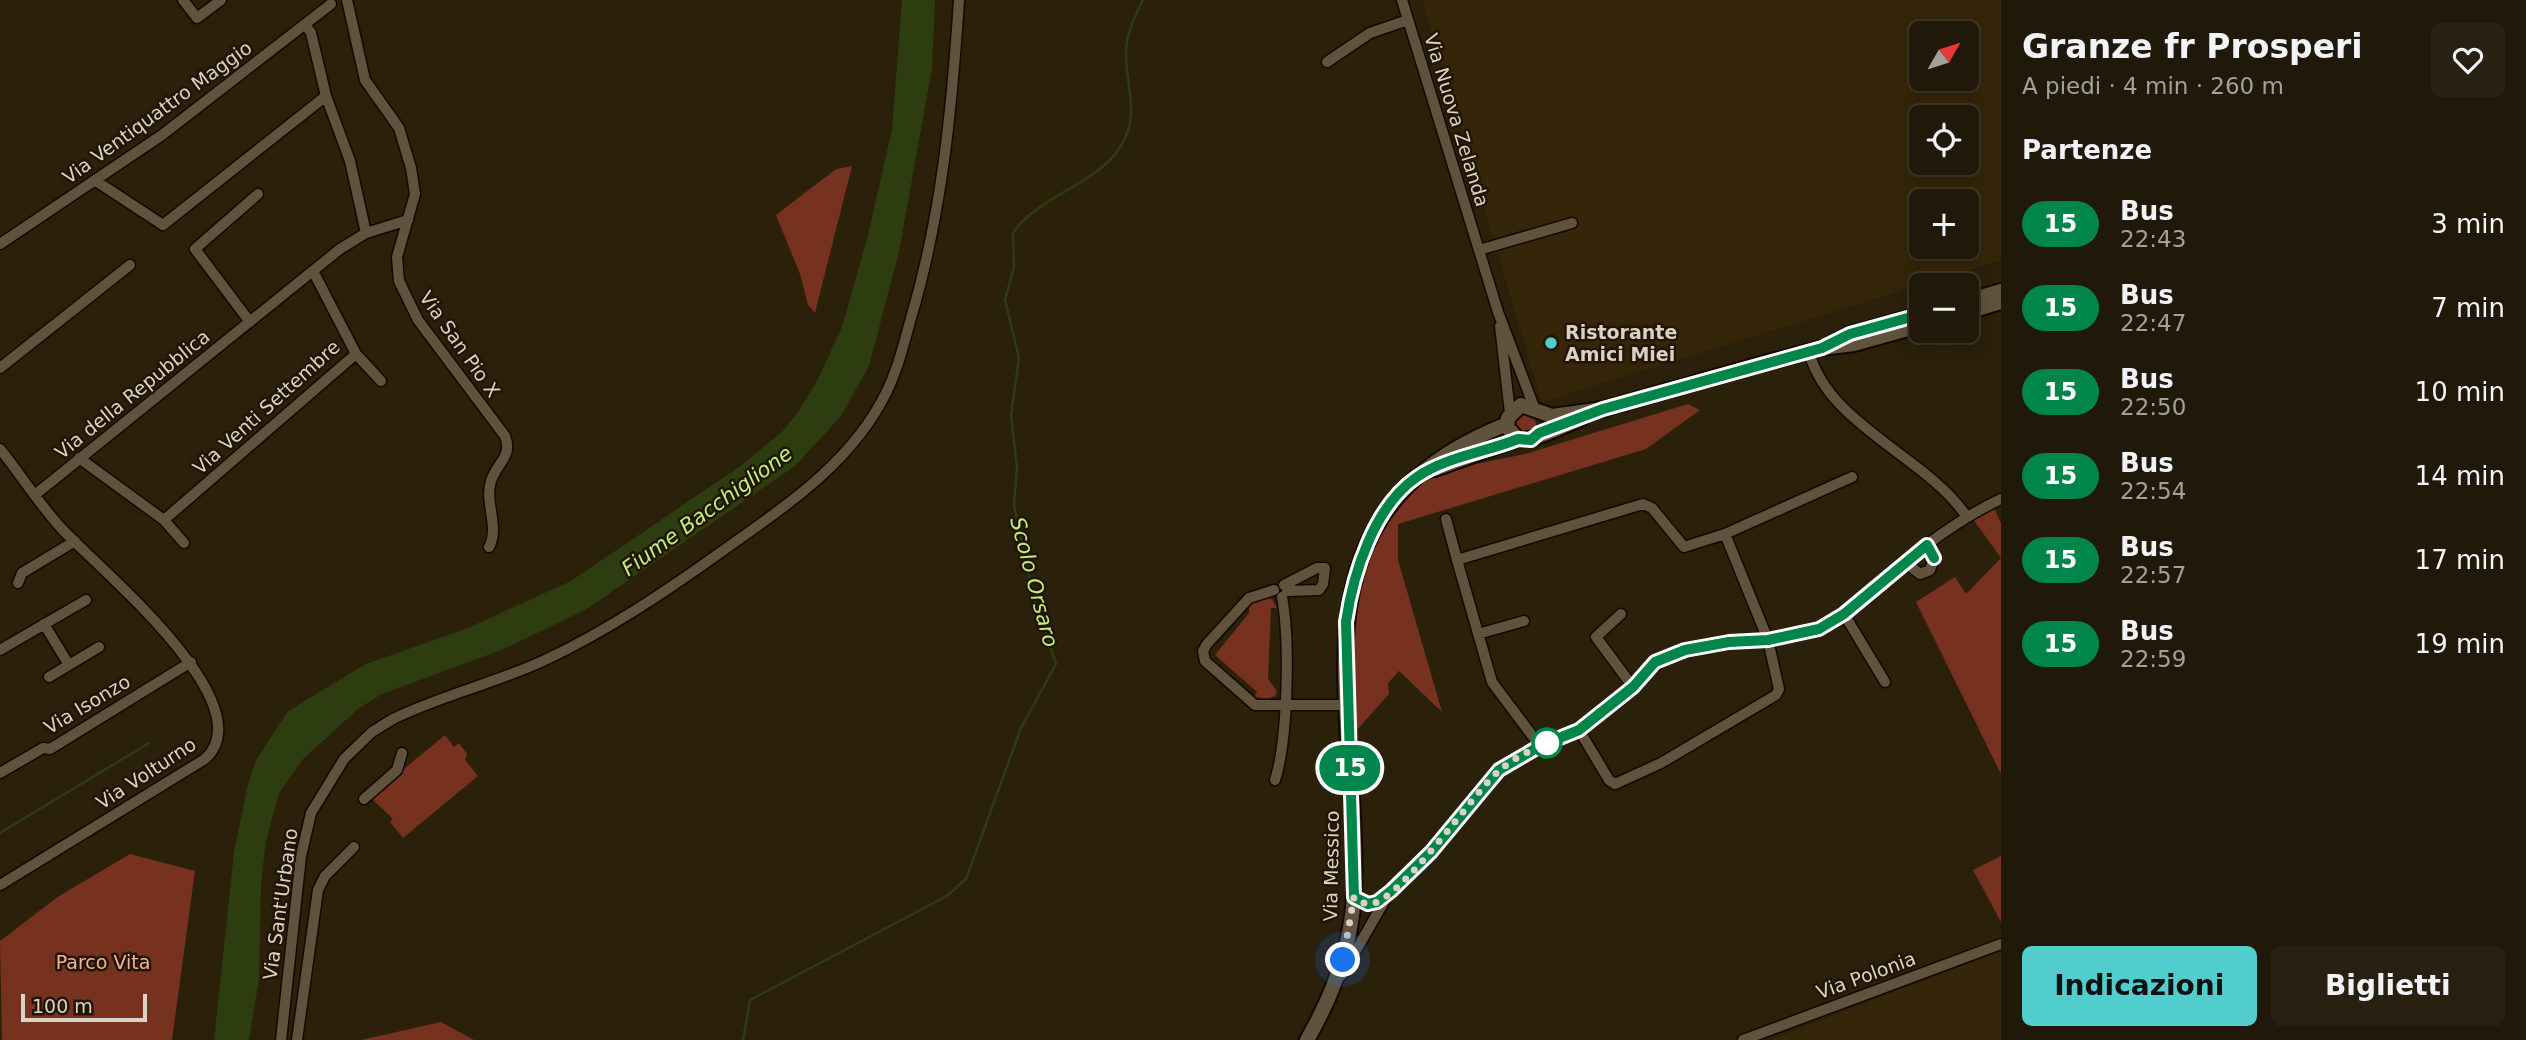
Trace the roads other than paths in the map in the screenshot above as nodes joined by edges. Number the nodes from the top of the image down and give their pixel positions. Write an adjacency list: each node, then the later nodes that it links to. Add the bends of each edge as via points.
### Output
1 (184, 0): 2 (street, via 197,18)
2 (221, 0)
3 (347, 0): 14 (street, Via San Pio X, via 365,80 399,128 405,145 415,194)
4 (960, 0): 87 (street, Via Sant'Urbano, via 950,119 934,224 896,369 872,417 836,463 789,504 688,575 584,640 508,676 414,709 372,732 344,759 311,813 306,834)
5 (1402, 0): 8 (street, Via Nuova Zelanda)
6 (1410, 0): 8 (street)
7 (331, 4): 9 (street, Via Ventiquattro Maggio)
8 (1408, 19): 10 (street, via 1370,33); 18 (street, Via Nuova Zelanda)
9 (305, 24): 11 (street); 12 (street, Via Ventiquattro Maggio)
10 (1327, 62)
11 (326, 96): 12 (street, via 163,225); 16 (street, via 351,162)
12 (96, 181): 17 (street, Via Ventiquattro Maggio)
13 (258, 194): 29 (street, via 195,249)
14 (408, 220): 16 (street, Via della Repubblica); 55 (street, Via San Pio X, via 397,257 398,281 418,320 509,446 491,479 488,500 493,535)
15 (1572, 223): 18 (street)
16 (366, 233): 20 (street, Via della Repubblica)
17 (0, 244)
18 (1479, 250): 27 (street, Via Nuova Zelanda)
19 (130, 265): 33 (street)
20 (313, 271): 29 (street, Via della Repubblica); 32 (street, Via Venti Settembre)
21 (2001, 283): 23 (street)
22 (2001, 291): 24 (street)
23 (1979, 296)
24 (1979, 297)
25 (2001, 302): 26 (street)
26 (1979, 308)
27 (1498, 312): 35 (street, Via Nuova Zelanda); 36 (street, Via Nuova Zelanda)
28 (1909, 318): 31 (street, Via Messico, via 1850,334)
29 (250, 322): 43 (street, Via della Repubblica)
30 (1909, 329): 31 (street, Via Messico)
31 (1816, 350): 37 (street, Via Messico); 48 (street, via 1812,364 1828,391 1945,492)
32 (356, 354): 34 (street); 50 (street, Via Venti Settembre)
33 (0, 368)
34 (381, 381)
35 (1524, 382): 36 (street); 38 (street, Via Nuova Zelanda)
36 (1506, 391): 39 (street, Via Nuova Zelanda)
37 (1603, 409): 38 (street, Via Messico, via 1552,416); 40 (street, Via Messico)
38 (1536, 410): 39 (street, Via Messico, via 1521,405); 40 (street, via 1542,420)
39 (1508, 419): 41 (street); 44 (street, Via Messico, via 1457,447)
40 (1539, 433): 41 (street, Via Messico, via 1531,440)
41 (1518, 439): 44 (street, Via Messico)
42 (0, 449): 46 (street, Via Volturno)
43 (79, 458): 46 (street, Via della Repubblica); 50 (street)
44 (1417, 477): 74 (street, Via Messico, via 1381,518 1357,566 1346,622)
45 (1852, 477): 51 (street)
46 (36, 494): 52 (street, Via Volturno)
47 (2001, 499): 48 (street)
48 (1967, 517): 54 (street)
49 (1446, 519): 56 (street)
50 (164, 520): 53 (street)
51 (1725, 534): 56 (street, via 1684,547 1652,508 1643,504); 65 (street)
52 (75, 541): 58 (street, via 22,573); 68 (street, Via Volturno)
53 (184, 543)
54 (1927, 545): 57 (street); 57 (street, via 1934,558 1930,570 1920,574)
55 (489, 547)
56 (1457, 560): 64 (street)
57 (1905, 562): 61 (street)
58 (18, 583)
59 (86, 600): 63 (street)
60 (1621, 614): 72 (street, via 1596,638)
61 (1844, 614): 65 (street, via 1819,629); 71 (street)
62 (1524, 621): 64 (street)
63 (44, 624): 67 (street); 69 (street)
64 (1478, 634): 76 (street, via 1492,682)
65 (1768, 640): 72 (street, via 1685,650 1655,662); 75 (street, via 1779,689 1776,695 1628,781 1615,784 1609,780)
66 (99, 647): 69 (street)
67 (0, 650)
68 (191, 662): 78 (street, Via Isonzo, via 50,748); 82 (street, Via Volturno, via 211,699 220,729 212,753)
69 (69, 665): 70 (street)
70 (49, 677)
71 (1885, 682)
72 (1633, 687): 75 (street)
73 (1285, 705): 73 (street, via 1255,705 1202,656 1249,598 1282,591); 74 (street); 79 (street, via 1283,756)
74 (1348, 705): 84 (street, Via Messico)
75 (1579, 730): 76 (street)
76 (1540, 746): 83 (street, via 1499,770 1431,852)
77 (402, 753): 80 (street, via 397,770)
78 (0, 773)
79 (1275, 780)
80 (364, 799)
81 (354, 847): 88 (street, Via Sant'Urbano, via 325,876 318,890)
82 (0, 885)
83 (1391, 891): 84 (street, via 1368,904); 86 (street)
84 (1354, 897): 86 (street, Via Messico)
85 (2001, 944): 90 (street, Via Polonia)
86 (1338, 981): 89 (street, Via Messico)
87 (281, 1040)
88 (297, 1040)
89 (1307, 1040)
90 (1743, 1040)

